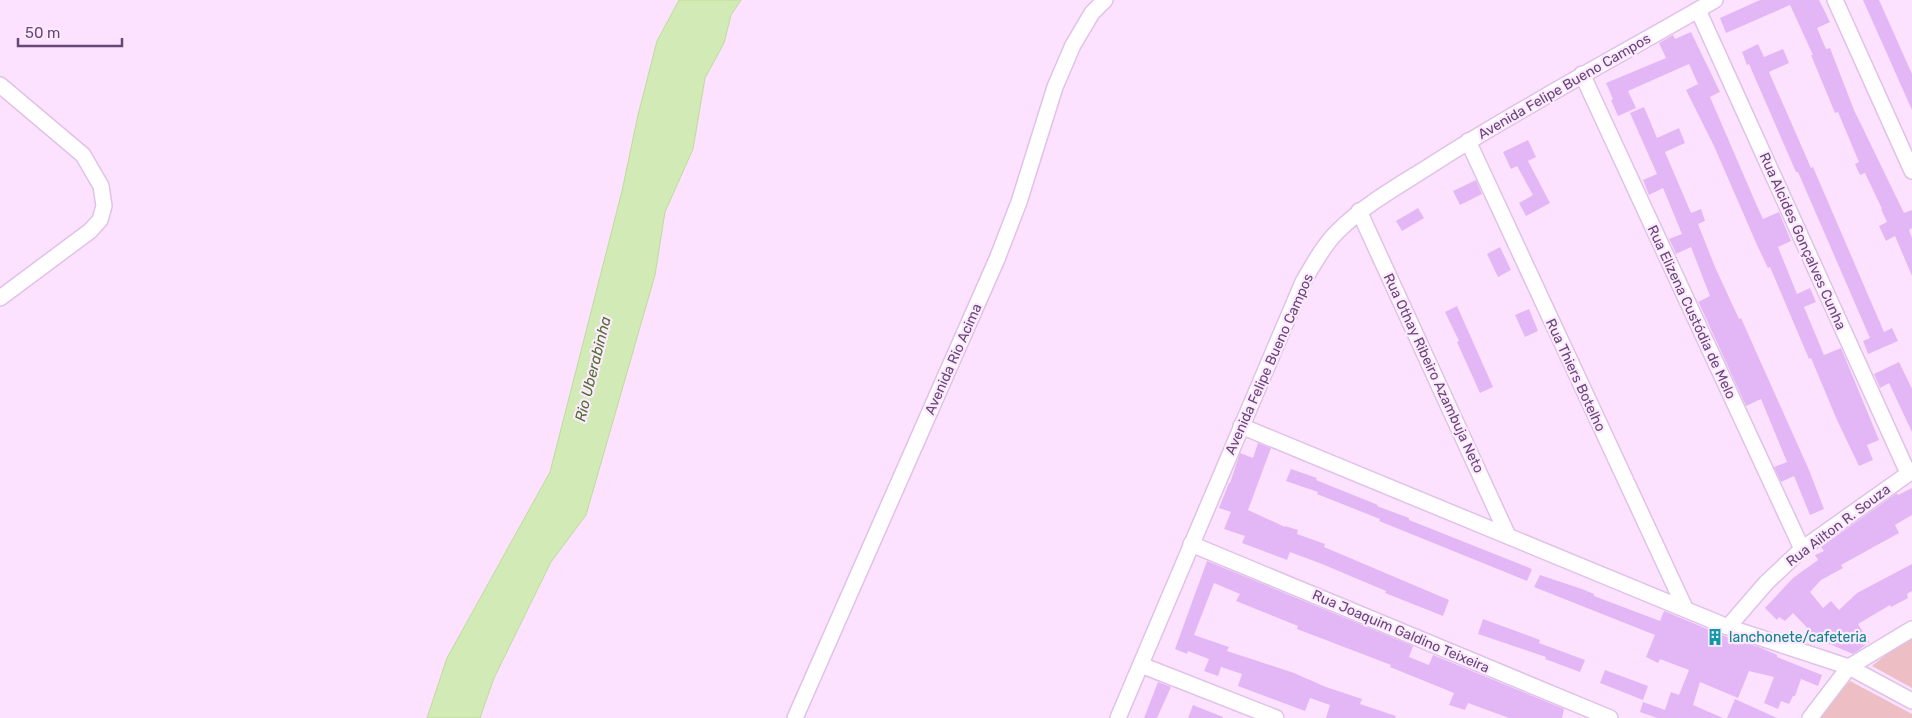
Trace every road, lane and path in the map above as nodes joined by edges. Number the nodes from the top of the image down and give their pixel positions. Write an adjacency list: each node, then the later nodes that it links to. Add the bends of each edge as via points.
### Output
1 (1105, 0): 22 (street, Avenida Rio Acima, via 1092,14 1055,87 1019,202 997,259)
2 (1715, 0): 4 (street, Avenida Felipe Bueno Campos)
3 (1835, 0): 8 (street)
4 (1698, 10): 5 (street, Avenida Felipe Bueno Campos); 12 (street, Rua Alcides Gonçalves Cunha)
5 (1582, 74): 7 (street, Avenida Felipe Bueno Campos); 15 (street, Rua Elizena Custódia de Melo)
6 (0, 84): 10 (street, via 83,156 101,186 104,206 100,220 90,231)
7 (1468, 141): 9 (street, Avenida Felipe Bueno Campos); 16 (street, Rua Thiers Botelho)
8 (1912, 171)
9 (1359, 211): 11 (street, Avenida Felipe Bueno Campos, via 1335,233 1303,282); 13 (street, Rua Othay Ribeiro Azambuja Neto)
10 (0, 298)
11 (1241, 426): 13 (street); 14 (street, Avenida Felipe Bueno Campos)
12 (1910, 472): 15 (street, Rua Ailton R. Souza)
13 (1508, 536): 16 (street)
14 (1191, 544): 19 (street, Avenida Felipe Bueno Campos); 25 (street, Rua Joaquim Galdino Teixeira)
15 (1802, 549): 17 (street, Rua Ailton R. Souza, via 1766,583)
16 (1685, 608): 17 (street)
17 (1728, 627): 20 (street)
18 (1912, 629): 20 (street)
19 (1141, 665): 23 (street, Avenida Felipe Bueno Campos); 24 (street)
20 (1849, 667): 21 (street); 26 (street)
21 (1912, 701)
22 (796, 718)
23 (1118, 718)
24 (1276, 718)
25 (1610, 718)
26 (1810, 718)

